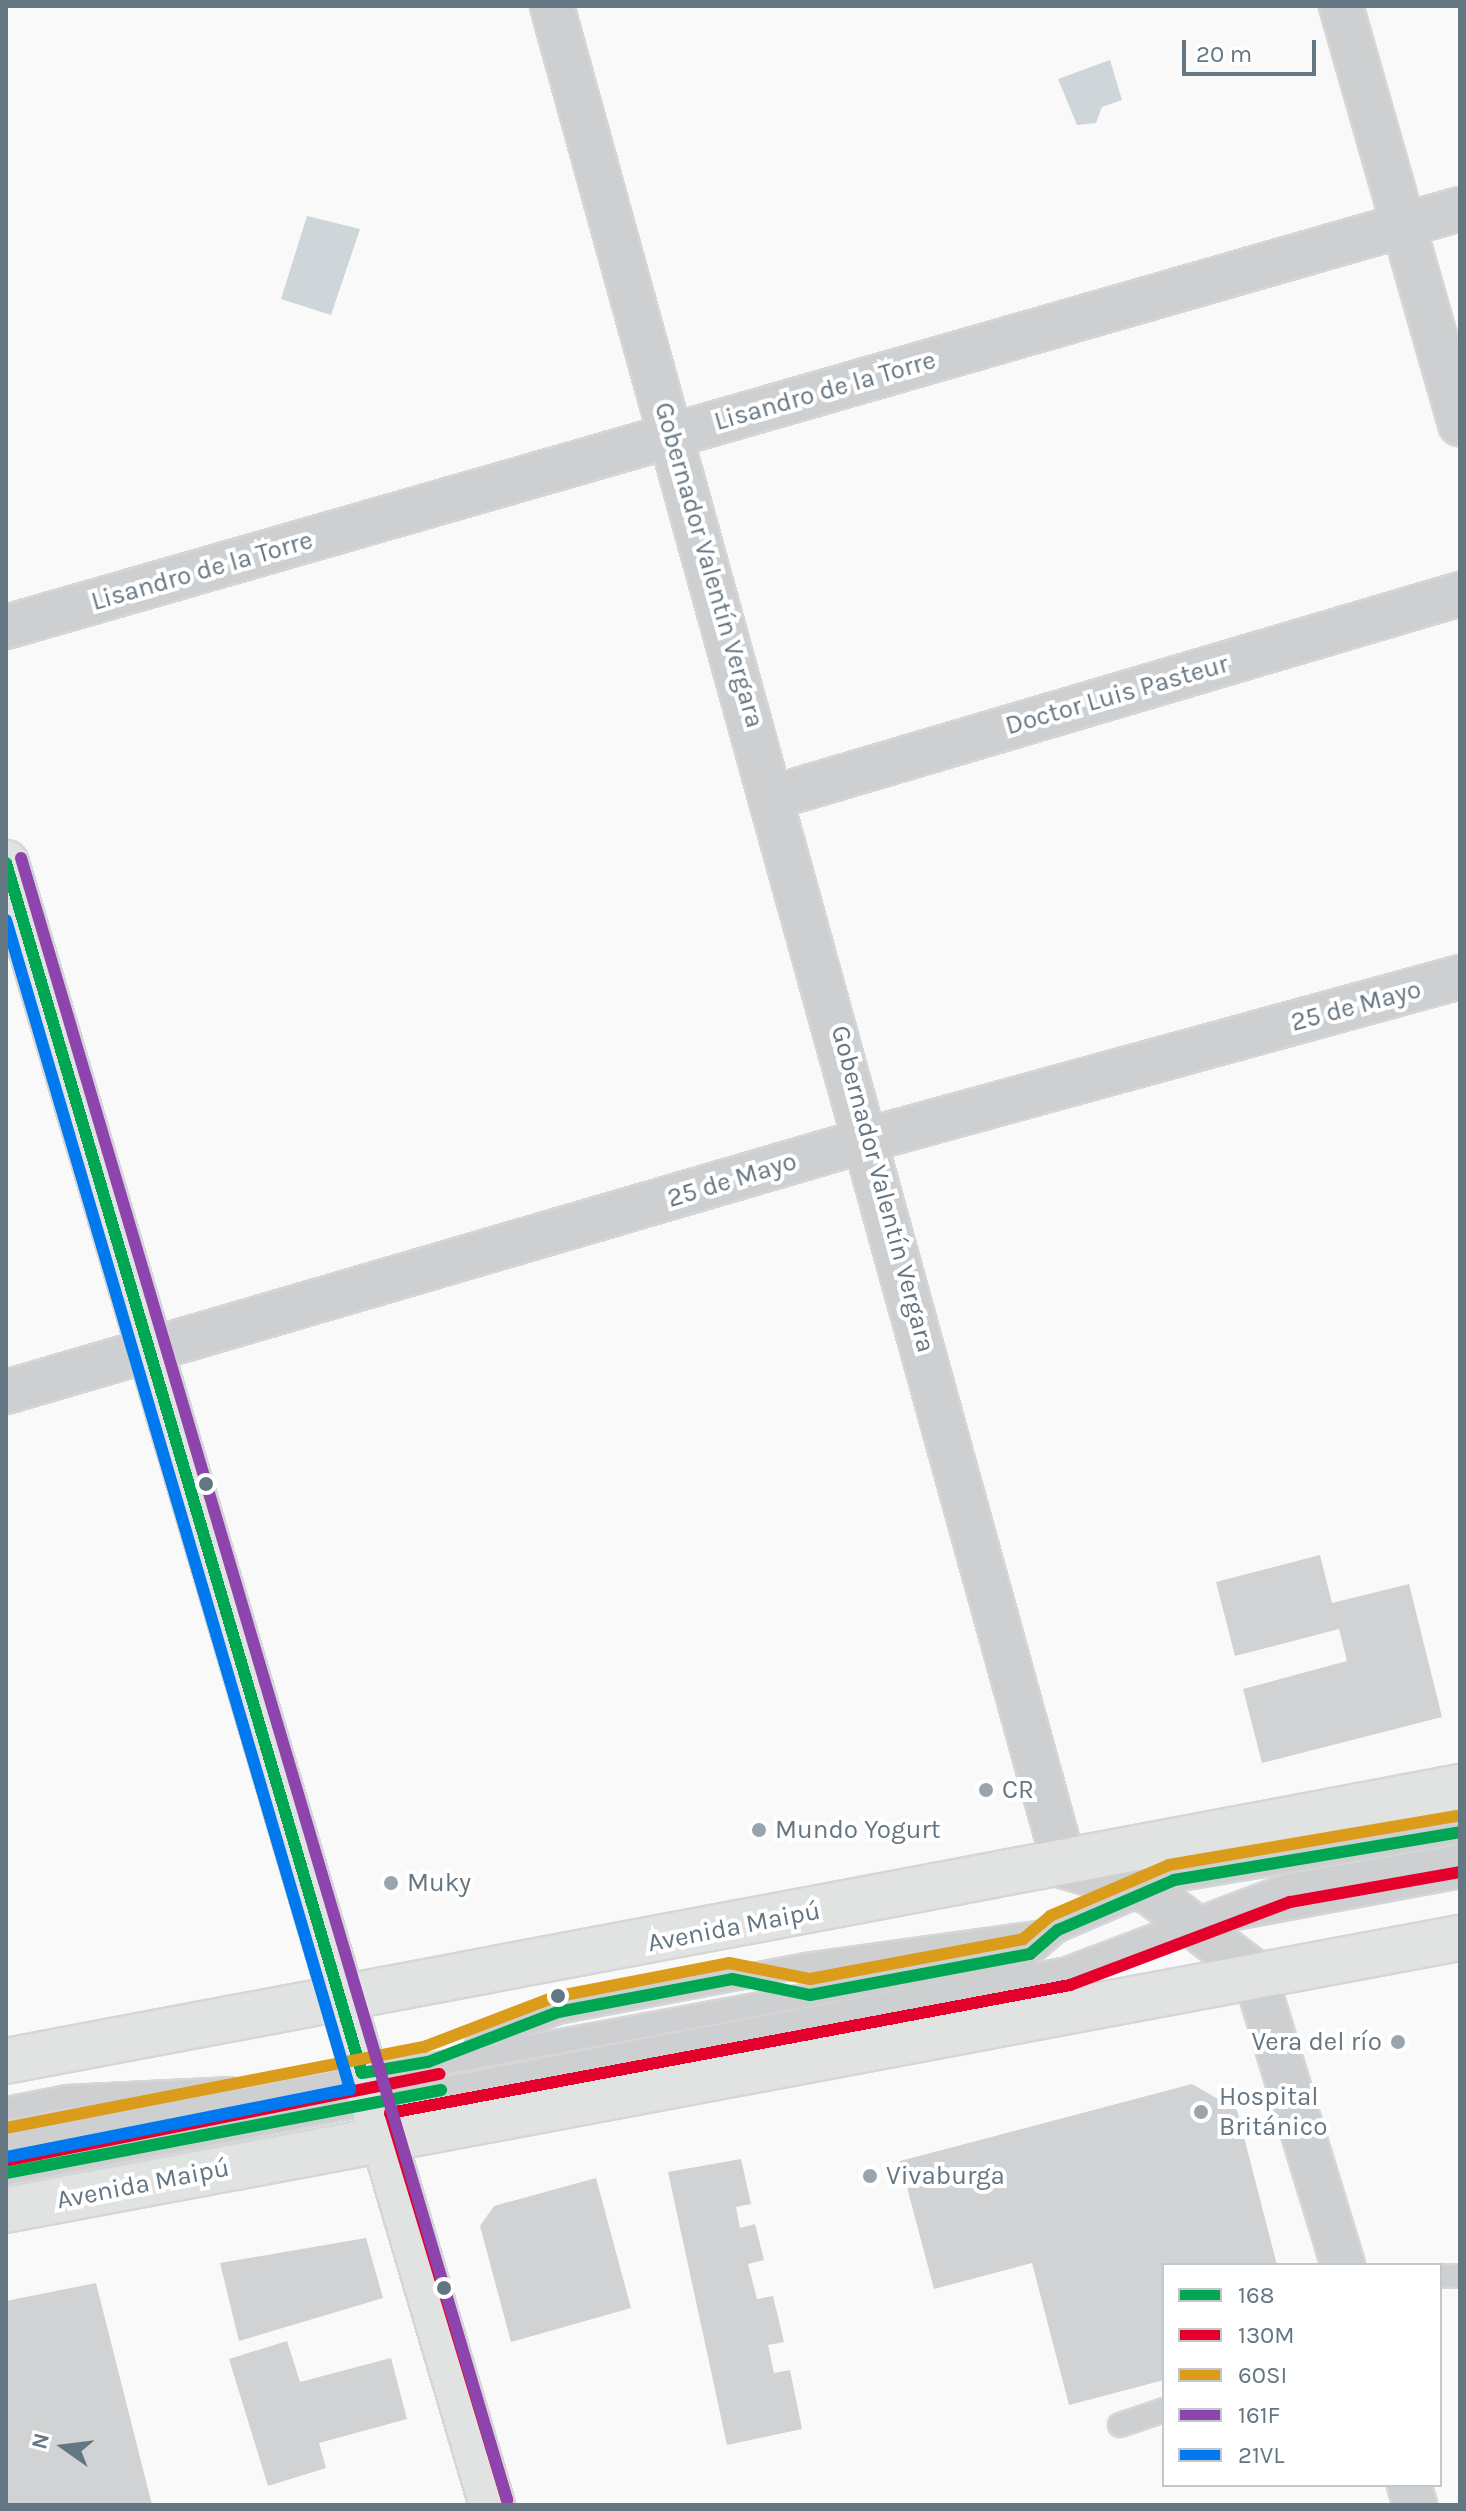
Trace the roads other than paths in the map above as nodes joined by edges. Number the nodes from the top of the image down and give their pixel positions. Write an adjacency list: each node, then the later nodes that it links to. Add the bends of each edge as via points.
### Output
1 (552, 6): 6 (street, Gobernador Valentín Vergara)
2 (1341, 6): 4 (street)
3 (1460, 209): 4 (street, Lisandro de la Torre)
4 (1404, 225): 5 (street); 6 (street, Lisandro de la Torre)
5 (1460, 424)
6 (672, 435): 8 (street, Lisandro de la Torre); 9 (street, Gobernador Valentín Vergara)
7 (1460, 594): 9 (street, Doctor Luis Pasteur)
8 (6, 627)
9 (774, 797): 12 (street, Gobernador Valentín Vergara)
10 (6, 863): 13 (main road)
11 (1460, 977): 12 (street, 25 de Mayo)
12 (870, 1139): 13 (street, 25 de Mayo); 18 (street, Gobernador Valentín Vergara)
13 (150, 1353): 14 (street, 25 de Mayo); 29 (main road)
14 (6, 1392)
15 (1460, 1787): 18 (main road, Avenida Maipú)
16 (1460, 1832): 20 (lane, via 1174,1880)
17 (1460, 1856): 21 (lane, via 1286,1886)
18 (1065, 1867): 20 (street); 29 (main road, Avenida Maipú)
19 (1460, 1876): 21 (lane)
20 (1149, 1892): 21 (street); 22 (lane)
21 (1192, 1926): 25 (street); 34 (lane, via 1067,1969)
22 (1058, 1930): 24 (lane); 28 (lane, via 1030,1954)
23 (1460, 1938): 25 (main road, Avenida Maipú)
24 (806, 1965): 26 (lane); 27 (lane)
25 (1254, 1972): 34 (main road, Avenida Maipú); 39 (street)
26 (732, 1979): 27 (lane); 32 (lane, via 558,2012)
27 (757, 1987): 28 (lane); 30 (lane)
28 (810, 1995): 30 (lane)
29 (344, 2000): 31 (main road, Avenida Maipú); 34 (main road)
30 (741, 2008): 32 (lane)
31 (6, 2061)
32 (428, 2062): 34 (lane)
33 (313, 2085): 34 (lane); 35 (lane, via 67,2097); 36 (lane)
34 (371, 2104): 37 (lane); 38 (main road, Avenida Maipú); 42 (main road)
35 (6, 2109)
36 (6, 2144)
37 (6, 2173)
38 (6, 2210)
39 (1342, 2263)
40 (1162, 2411): 41 (lane)
41 (1120, 2425)
42 (492, 2505)

